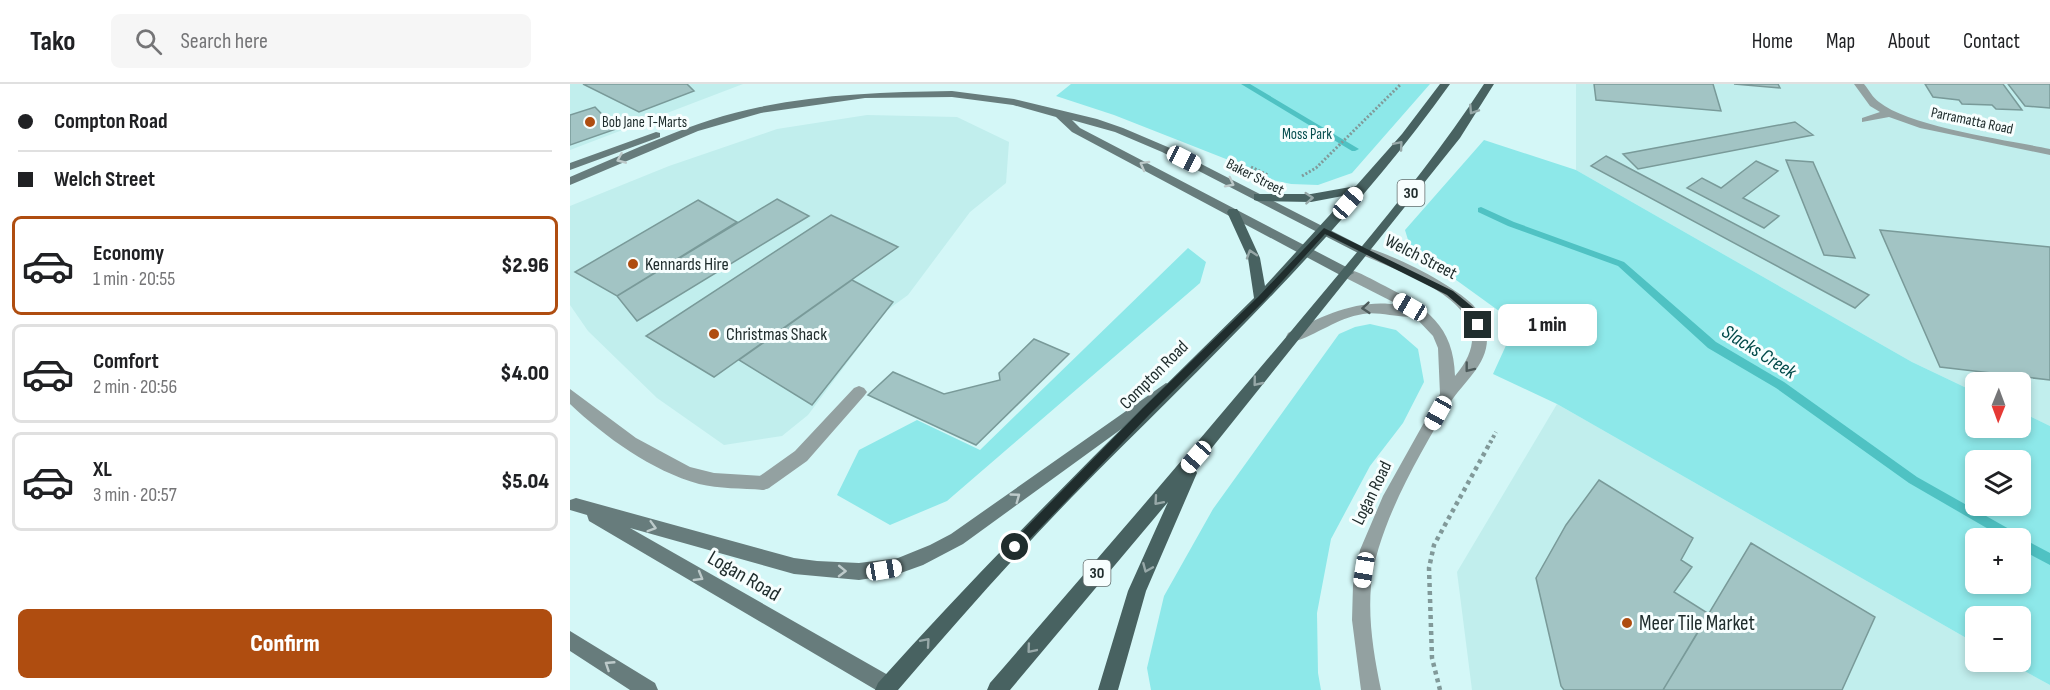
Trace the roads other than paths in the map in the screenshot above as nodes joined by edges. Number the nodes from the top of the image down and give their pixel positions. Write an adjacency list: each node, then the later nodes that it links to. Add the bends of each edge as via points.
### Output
1 (1445, 84): 11 (main road, Compton Road / 30, one-way to 1)
2 (1489, 84): 16 (main road, 30, one-way to 16, via 1456,136)
3 (1859, 84): 4 (street, Parramatta Road, via 1874,104)
4 (1889, 113): 6 (street); 8 (street, Parramatta Road, via 1920,125)
5 (1060, 115): 7 (street, Baker Street, via 976,96 893,94 834,98 760,110); 12 (street, Baker Street, one-way to 12, via 1126,133); 13 (street, Baker Street, one-way to 5, via 1076,130)
6 (1866, 120)
7 (694, 129): 9 (street, Baker Street, via 660,134); 10 (street, Baker Street, one-way to 10)
8 (2050, 152)
9 (570, 167)
10 (570, 180)
11 (1360, 189): 12 (main road, one-way to 11, via 1311,198); 14 (main road, Compton Road / 30)
12 (1258, 197): 14 (street, Baker Street)
13 (1233, 212): 15 (street, Baker Street); 18 (main road, one-way to 13, via 1254,258)
14 (1324, 231): 15 (main road, Compton Road / 30); 16 (street, Baker Street)
15 (1306, 251): 17 (street, Baker Street); 18 (main road, Compton Road / 30)
16 (1365, 251): 17 (main road, 30); 23 (street, Welch Street, one-way to 23, via 1450,293 1476,319 1480,337 1476,358)
17 (1347, 273): 19 (street); 20 (main road, 30)
18 (1261, 299): 21 (main road, Compton Road / 30)
19 (1424, 316): 20 (street, one-way to 20, via 1392,308 1360,308); 23 (street, via 1445,345)
20 (1293, 336): 25 (main road, 30, one-way to 25)
21 (1177, 381): 26 (street, one-way to 21, via 794,566 840,571 896,567 929,556 957,539); 28 (main road, Compton Road / 30, one-way to 21, via 959,606)
22 (859, 392): 24 (street, via 801,456 763,483 687,473 644,449)
23 (1448, 394): 32 (street, Logan Road, via 1389,501 1368,553 1361,622)
24 (570, 395)
25 (1196, 457): 30 (main road, 30, one-way to 30); 31 (main road, one-way to 31, via 1137,591)
26 (573, 503): 28 (street, Logan Road / 30, one-way to 28)
27 (570, 640): 29 (street, one-way to 27)
28 (889, 689)
29 (648, 690)
30 (998, 690)
31 (1108, 690)
32 (1371, 690)

